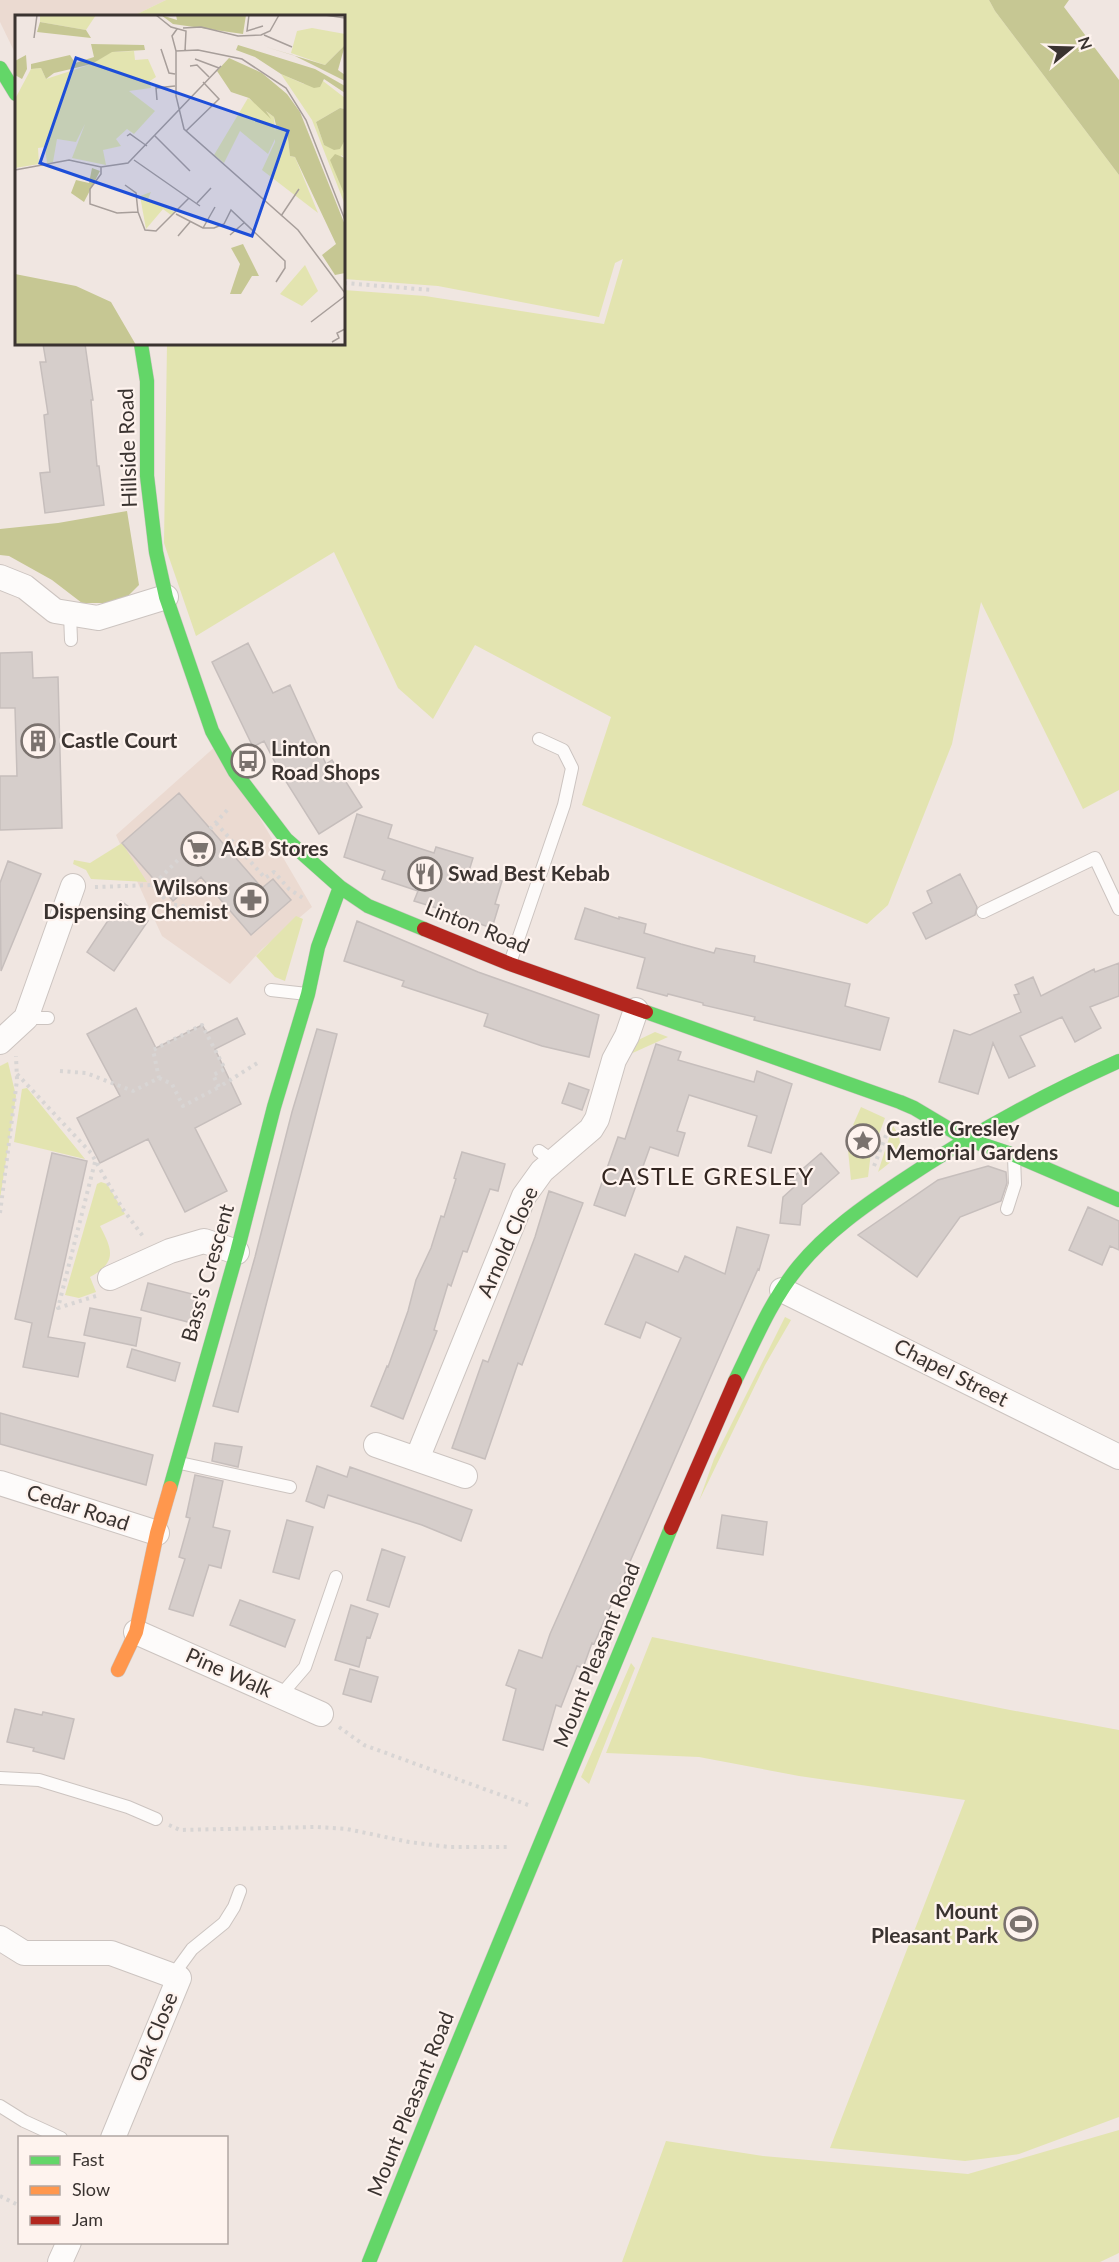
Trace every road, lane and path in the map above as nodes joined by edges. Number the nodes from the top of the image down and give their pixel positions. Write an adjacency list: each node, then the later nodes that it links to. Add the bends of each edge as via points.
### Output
1 (0, 68): 2 (street)
2 (15, 92)
3 (345, 283): 4 (path)
4 (430, 290)
5 (141, 345): 6 (street, Hillside Road, via 147,381 147,476)
6 (156, 552): 8 (street, Linton Road)
7 (0, 577): 9 (street, via 25,587 55,611)
8 (166, 597): 9 (street, via 98,618); 16 (street, Linton Road, via 212,731 235,772 286,839)
9 (70, 614): 10 (lane)
10 (70, 640)
11 (539, 739): 21 (lane, via 563,750 572,768 564,805)
12 (216, 822): 20 (path, via 265,878 274,872 289,889)
13 (179, 859): 14 (path)
14 (153, 885): 15 (path); 17 (path, via 169,904)
15 (73, 886): 25 (street, via 37,1018)
16 (340, 887): 20 (street, Bass's Crescent); 21 (street, Linton Road, via 368,906)
17 (194, 908)
18 (1119, 909): 19 (lane, via 1095,858)
19 (983, 912)
20 (330, 917): 23 (street, Bass's Crescent, via 318,947)
21 (510, 964): 24 (street, Linton Road)
22 (271, 990): 23 (lane)
23 (308, 994): 42 (street, Bass's Crescent)
24 (636, 1010): 32 (street, Linton Road); 48 (street, Arnold Close, via 591,1129 546,1156 542,1171 524,1196)
25 (2, 1040): 29 (path, via 17,1057)
26 (268, 1057): 31 (path)
27 (1119, 1061): 33 (street, Mount Pleasant Road, via 1044,1095)
28 (60, 1071): 30 (path, via 86,1072 133,1090)
29 (17, 1074): 37 (path); 41 (path)
30 (159, 1078): 31 (path, via 172,1084 183,1106); 31 (path, via 153,1050 202,1025 225,1069 213,1075)
31 (219, 1087)
32 (900, 1102): 33 (street, Linton Road); 35 (path)
33 (966, 1139): 36 (street, Linton Road); 39 (street, Mount Pleasant Road)
34 (866, 1144): 35 (path)
35 (881, 1147): 39 (path, via 873,1169)
36 (1014, 1155): 38 (street, Linton Road); 40 (lane, via 1015,1184)
37 (95, 1161): 43 (path, via 122,1208); 44 (path, via 58,1308 105,1293)
38 (1119, 1200)
39 (870, 1203): 45 (street, Mount Pleasant Road, via 815,1247)
40 (1007, 1209)
41 (0, 1213)
42 (237, 1252): 43 (street, via 204,1242); 49 (street, Bass's Crescent)
43 (159, 1256): 44 (street)
44 (110, 1278)
45 (782, 1290): 47 (street, Chapel Street); 60 (street, Mount Pleasant Road, via 725,1400)
46 (376, 1445): 48 (street)
47 (1119, 1457)
48 (417, 1459): 50 (street)
49 (178, 1462): 52 (lane); 53 (street, Bass's Crescent)
50 (465, 1476)
51 (0, 1483): 53 (street, Cedar Road)
52 (290, 1487)
53 (157, 1533): 55 (street, Bass's Crescent)
54 (336, 1577): 57 (lane, via 305,1667)
55 (136, 1632): 56 (street, Bass's Crescent); 57 (street, Pine Walk)
56 (118, 1670)
57 (280, 1696): 58 (street, Pine Walk)
58 (321, 1714): 60 (path, via 364,1745 520,1803)
59 (0, 1778): 61 (lane, via 39,1780)
60 (555, 1811): 62 (street, Mount Pleasant Road)
61 (156, 1819): 62 (path, via 180,1830 316,1827 449,1847)
62 (540, 1847): 73 (street, Mount Pleasant Road)
63 (240, 1891): 65 (lane, via 224,1923 192,1949)
64 (0, 1938): 65 (street, Oak Close, via 24,1953 111,1953)
65 (173, 1976): 68 (street, Oak Close, via 179,1977)
66 (0, 2106): 67 (lane)
67 (57, 2136)
68 (113, 2136)
69 (0, 2196): 70 (path)
70 (18, 2205)
71 (68, 2244): 72 (street)
72 (60, 2262)
73 (369, 2262)

